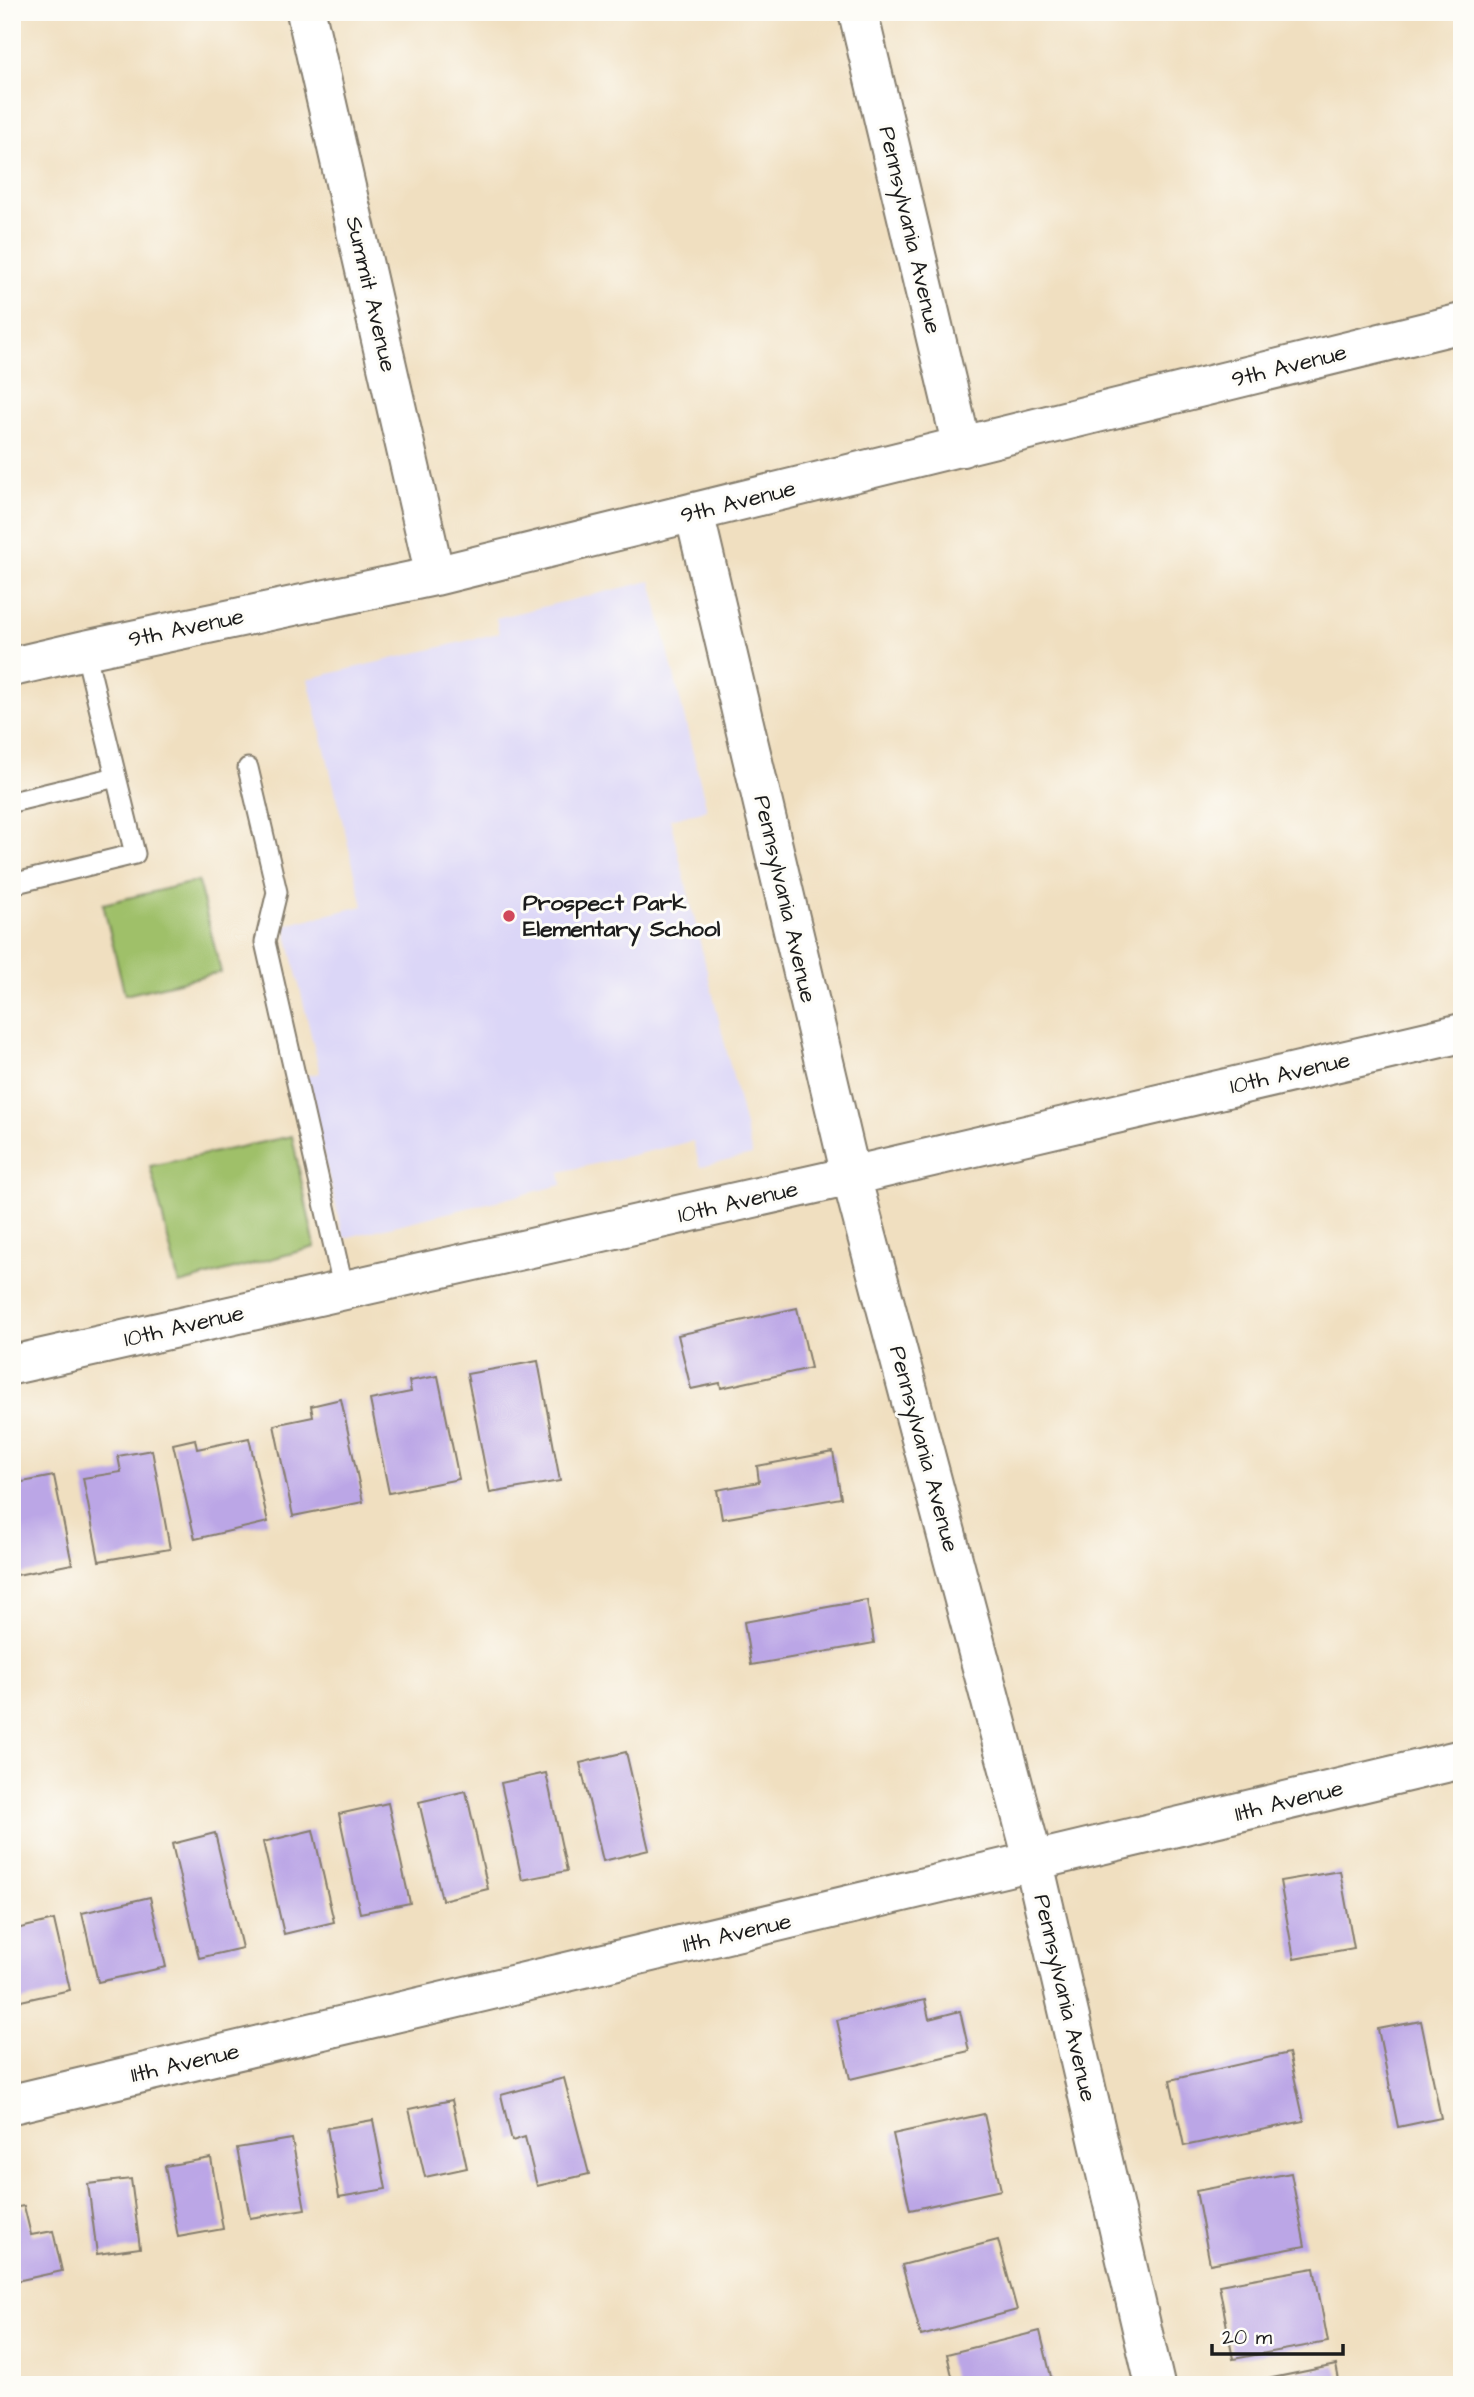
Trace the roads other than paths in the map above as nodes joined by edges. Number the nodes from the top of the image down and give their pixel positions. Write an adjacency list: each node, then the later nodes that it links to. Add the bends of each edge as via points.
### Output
1 (306, 12): 6 (street, Summit Avenue)
2 (858, 12): 4 (street, Pennsylvania Avenue)
3 (1462, 323): 4 (street, 9th Avenue)
4 (962, 447): 5 (street, 9th Avenue)
5 (694, 512): 6 (street, 9th Avenue); 14 (street, Pennsylvania Avenue)
6 (435, 576): 7 (street, 9th Avenue)
7 (85, 650): 8 (street, 9th Avenue); 10 (lane)
8 (12, 667)
9 (248, 768): 15 (lane, via 277,892 264,942)
10 (116, 777): 11 (lane); 12 (lane, via 135,854)
11 (12, 802)
12 (12, 884)
13 (1462, 1033): 14 (street, 10th Avenue)
14 (851, 1176): 15 (street, 10th Avenue); 18 (street, Pennsylvania Avenue)
15 (344, 1290): 16 (street, 10th Avenue)
16 (12, 1365)
17 (1462, 1759): 18 (street, 11th Avenue)
18 (1034, 1863): 19 (street, 11th Avenue); 20 (street, Pennsylvania Avenue)
19 (12, 2104)
20 (1155, 2385)

